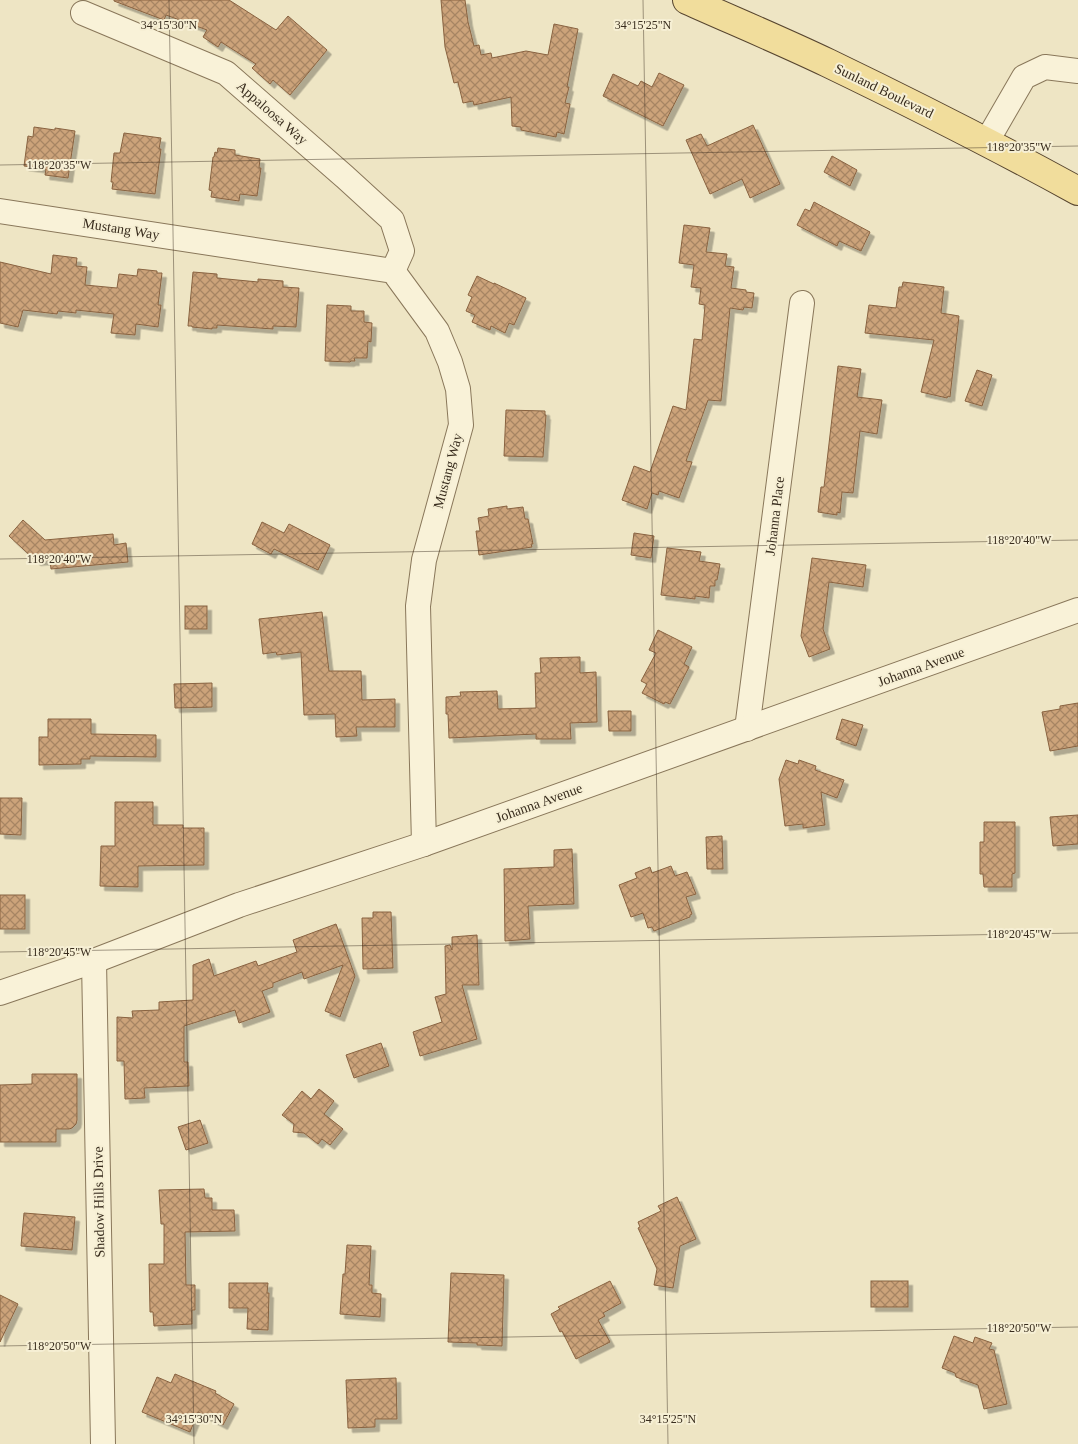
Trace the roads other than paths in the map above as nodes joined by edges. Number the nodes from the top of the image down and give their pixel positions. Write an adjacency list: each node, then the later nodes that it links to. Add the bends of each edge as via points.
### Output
1 (687, 0): 4 (main road, Sunland Boulevard, via 827,63)
2 (83, 13): 7 (street, Appaloosa Way, via 226,73 392,220 402,251)
3 (1078, 72): 4 (street, via 1045,67 1024,77)
4 (987, 141): 5 (main road, Sunland Boulevard)
5 (1078, 191)
6 (0, 211): 7 (street, Mustang Way)
7 (392, 271): 11 (street, Mustang Way, via 437,331 458,389 461,425 424,560 418,606)
8 (802, 303): 10 (street, Johanna Place)
9 (1078, 610): 10 (street, Johanna Avenue)
10 (747, 729): 11 (street, Johanna Avenue)
11 (424, 844): 12 (street, Johanna Avenue, via 240,905)
12 (94, 961): 13 (street, Johanna Avenue); 14 (street, Shadow Hills Drive)
13 (0, 994)
14 (103, 1444)

